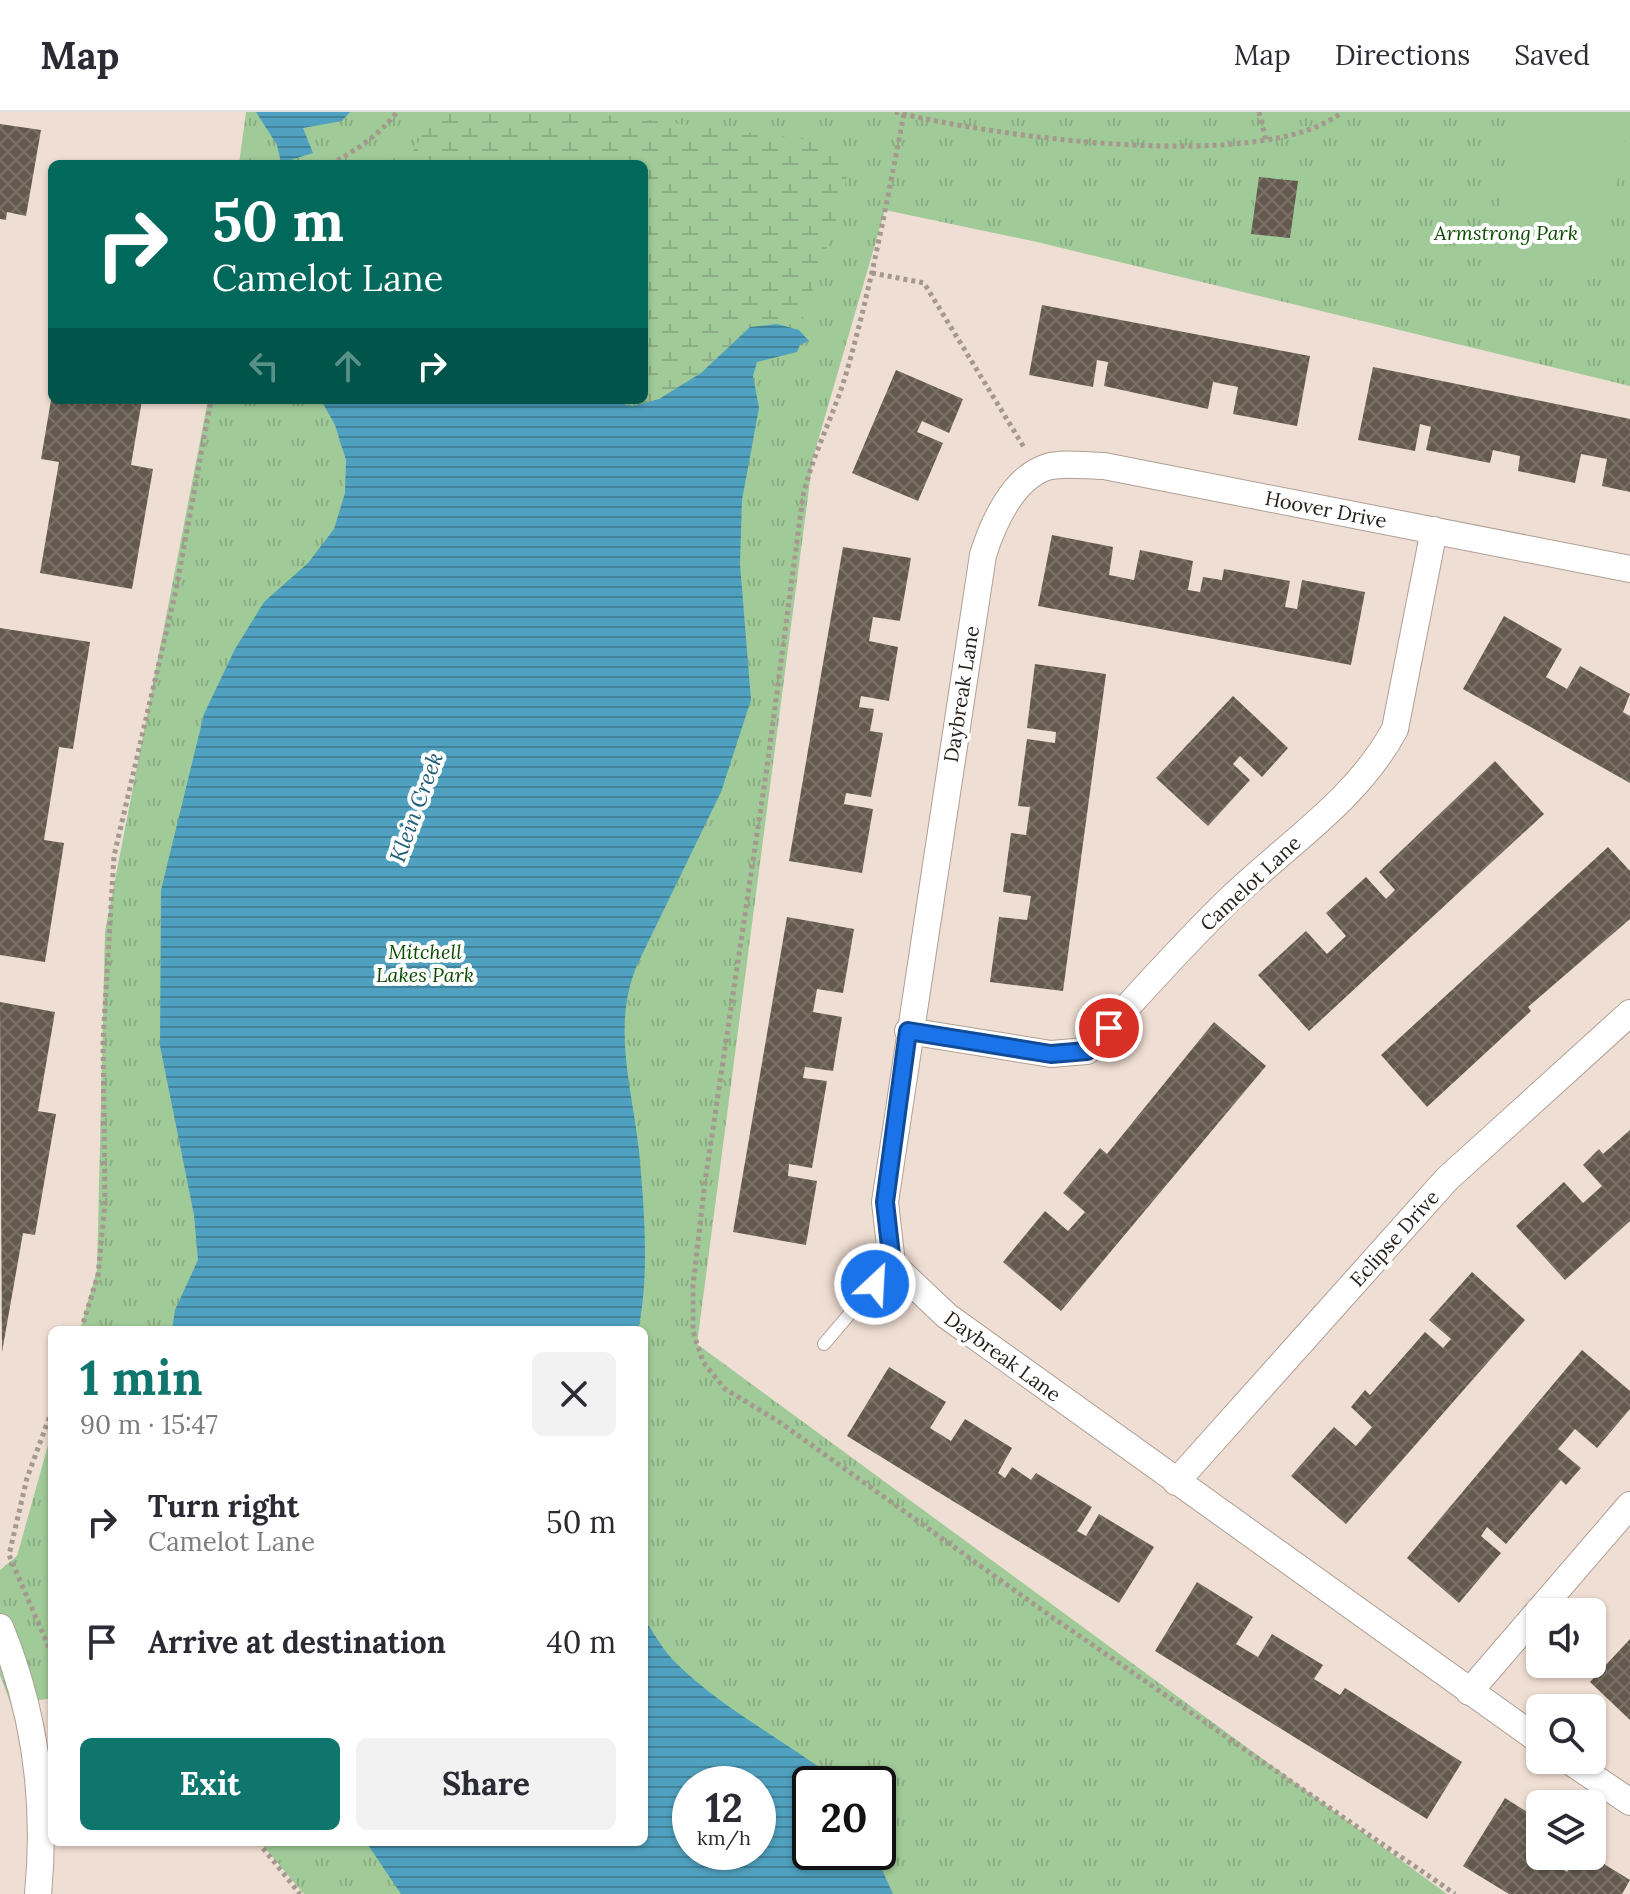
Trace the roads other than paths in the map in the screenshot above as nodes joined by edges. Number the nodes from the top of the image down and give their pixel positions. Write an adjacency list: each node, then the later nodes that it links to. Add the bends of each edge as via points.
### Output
1 (1025, 479): 2 (street, Hoover Drive, via 1049,466 1104,466); 5 (street, Daybreak Lane, via 991,528 983,555)
2 (1434, 530): 3 (street, Hoover Drive); 5 (street, Camelot Lane, via 1395,729 1381,755 1339,802 1196,933 1087,1051 1051,1054)
3 (1630, 569)
4 (1630, 1013): 8 (street, Eclipse Drive, via 1447,1179)
5 (908, 1031): 6 (street, Daybreak Lane, via 885,1202)
6 (892, 1264): 7 (lane); 8 (street, Daybreak Lane, via 947,1316)
7 (824, 1344)
8 (1176, 1482): 11 (street, Daybreak Lane)
9 (1630, 1505): 11 (street)
10 (0, 1627): 15 (street, via 15,1664 39,1765 44,1835)
11 (1469, 1692): 12 (street, Daybreak Lane)
12 (1526, 1731)
13 (1589, 1774): 14 (street)
14 (1630, 1802)
15 (38, 1894)

